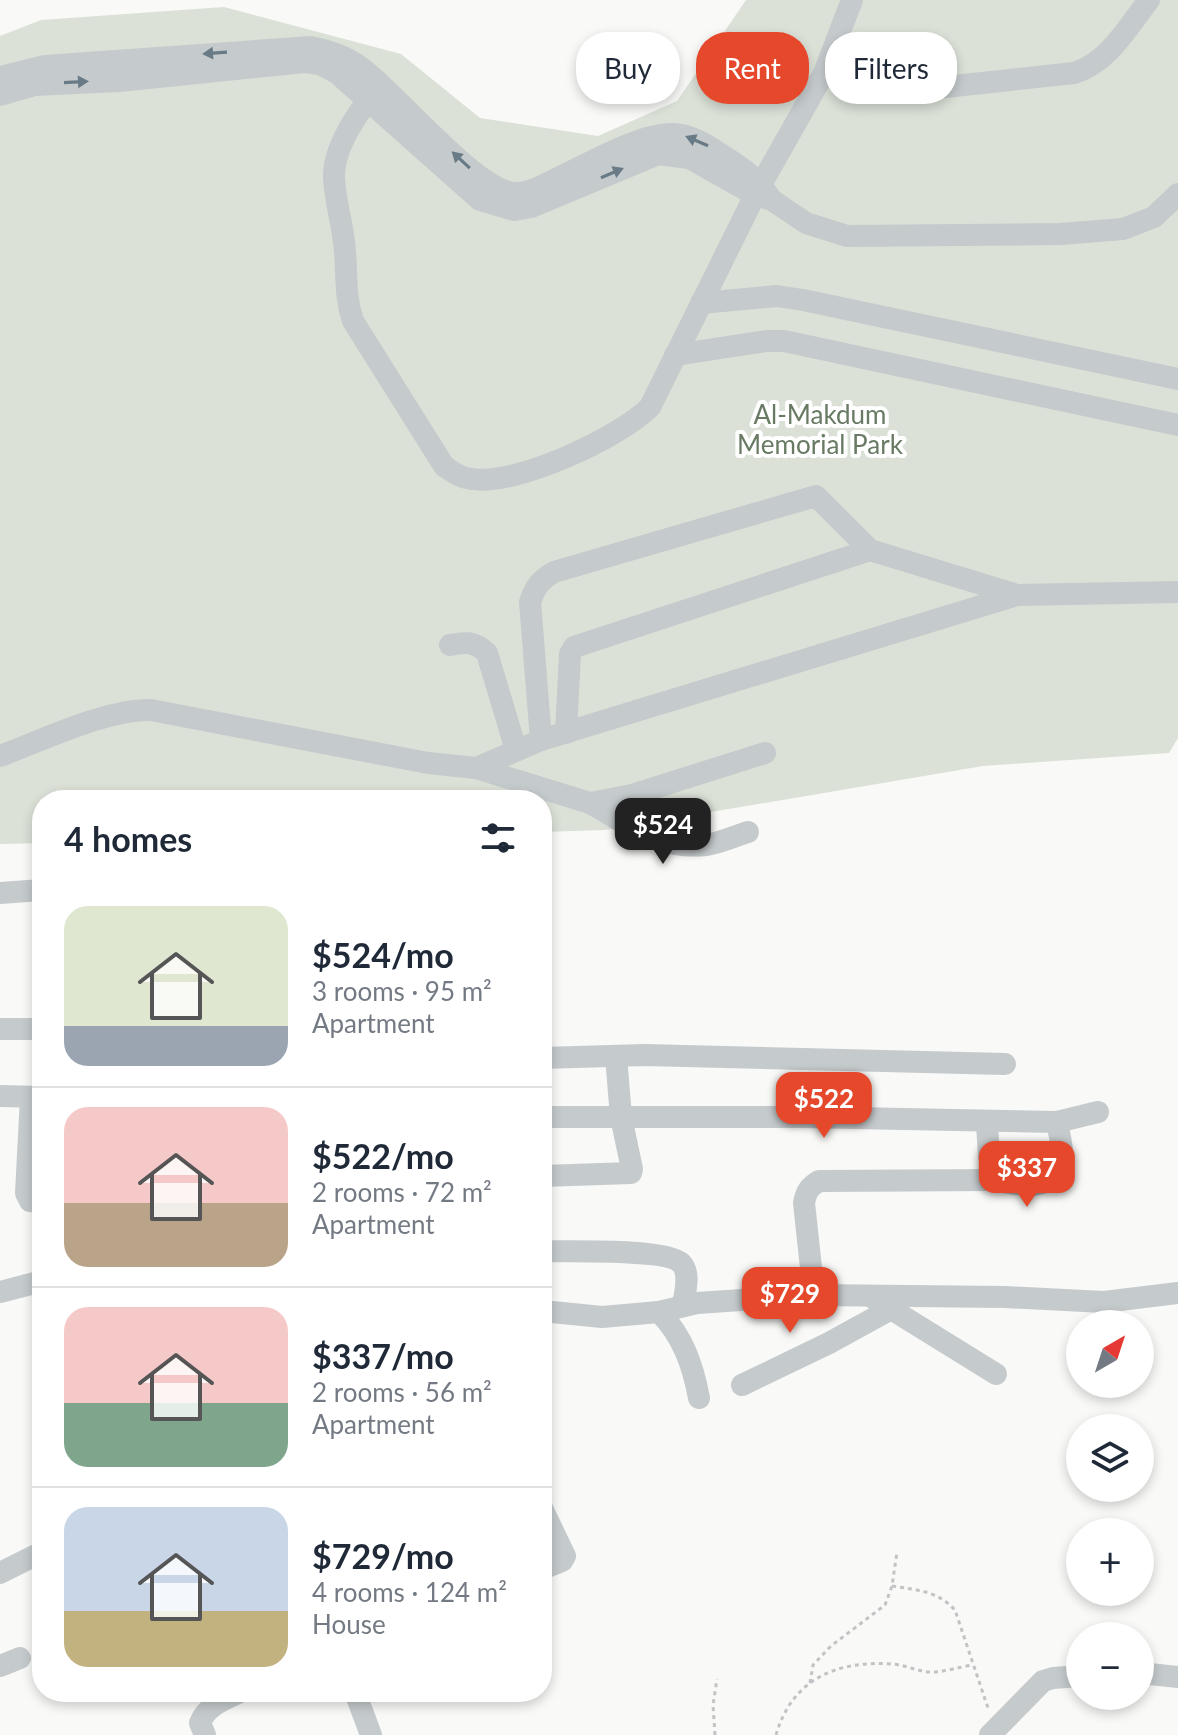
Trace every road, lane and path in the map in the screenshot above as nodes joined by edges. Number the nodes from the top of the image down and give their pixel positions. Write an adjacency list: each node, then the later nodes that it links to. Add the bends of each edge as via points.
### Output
1 (852, 0): 4 (street)
2 (1149, 0): 4 (street, via 1098,62 1074,73 945,87)
3 (118, 70): 5 (street, via 45,66); 6 (street, via 311,47 357,64); 7 (street, one-way to 3)
4 (824, 73): 8 (street)
5 (0, 77)
6 (374, 92): 8 (street, via 501,191 518,194 537,188 638,141 677,134 702,142); 11 (street, via 338,154 334,175 347,304 444,466 475,480 533,471 557,461 640,417)
7 (0, 95)
8 (763, 193): 9 (street, via 826,231 903,237 1123,229 1154,217); 10 (street)
9 (1178, 194)
10 (701, 303): 11 (street); 12 (street, via 777,296 803,300)
11 (675, 355): 13 (street, via 784,341)
12 (1177, 377)
13 (1178, 425)
14 (870, 550): 16 (street); 18 (street); 19 (street, via 816,496 554,572 542,579 530,602)
15 (1178, 592): 16 (street)
16 (1017, 595): 20 (street)
17 (450, 645): 22 (street, via 469,642 487,653)
18 (571, 650): 19 (street); 20 (street)
19 (534, 655): 21 (street)
20 (566, 733): 21 (street)
21 (541, 740): 22 (street)
22 (516, 750): 25 (street)
23 (765, 753): 28 (street)
24 (0, 756): 25 (street, via 114,715 151,710)
25 (476, 768): 26 (street)
26 (548, 790)
27 (552, 791): 28 (street)
28 (590, 803): 29 (street, via 651,839 673,845 708,845)
29 (748, 832)
30 (32, 891): 31 (street)
31 (0, 893)
32 (0, 1029): 33 (street)
33 (32, 1029)
34 (616, 1056): 35 (street); 36 (street); 41 (street)
35 (552, 1058)
36 (1005, 1064)
37 (0, 1096): 38 (street)
38 (32, 1097)
39 (1098, 1112): 42 (street)
40 (552, 1117): 41 (street)
41 (621, 1117): 43 (street); 45 (street, via 630,1174)
42 (1057, 1122): 43 (street); 46 (street, via 1062,1160 1051,1178 1032,1187)
43 (987, 1123): 46 (street)
44 (32, 1141): 47 (street, via 26,1193)
45 (552, 1176)
46 (995, 1180): 52 (street, via 819,1181 811,1186 804,1203)
47 (32, 1201)
48 (552, 1251): 54 (street, via 674,1258 686,1272)
49 (32, 1284): 50 (street)
50 (0, 1292)
51 (1178, 1293): 53 (street, via 1104,1302)
52 (814, 1295): 53 (street); 54 (street)
53 (869, 1295): 55 (street)
54 (683, 1305): 57 (street)
55 (891, 1309): 58 (street); 59 (street)
56 (552, 1312): 57 (street, via 602,1317)
57 (659, 1312): 60 (street, via 681,1340)
58 (996, 1374)
59 (742, 1385)
60 (699, 1398)
61 (552, 1529): 64 (street, via 565,1556)
62 (897, 1552): 66 (path)
63 (32, 1557): 65 (street)
64 (552, 1565)
65 (0, 1573)
66 (892, 1586): 67 (path, via 945,1598 955,1610); 72 (path, via 885,1605 813,1665)
67 (972, 1665): 72 (path, via 930,1672 893,1664 859,1665 825,1672); 75 (path)
68 (1154, 1674): 70 (street)
69 (1066, 1677): 75 (street, via 1043,1681)
70 (1178, 1677)
71 (717, 1679): 78 (path)
72 (810, 1683): 79 (path, via 782,1716)
73 (218, 1702): 76 (street, via 200,1723)
74 (359, 1702): 77 (street)
75 (993, 1732)
76 (205, 1735)
77 (371, 1735)
78 (715, 1735)
79 (776, 1735)

